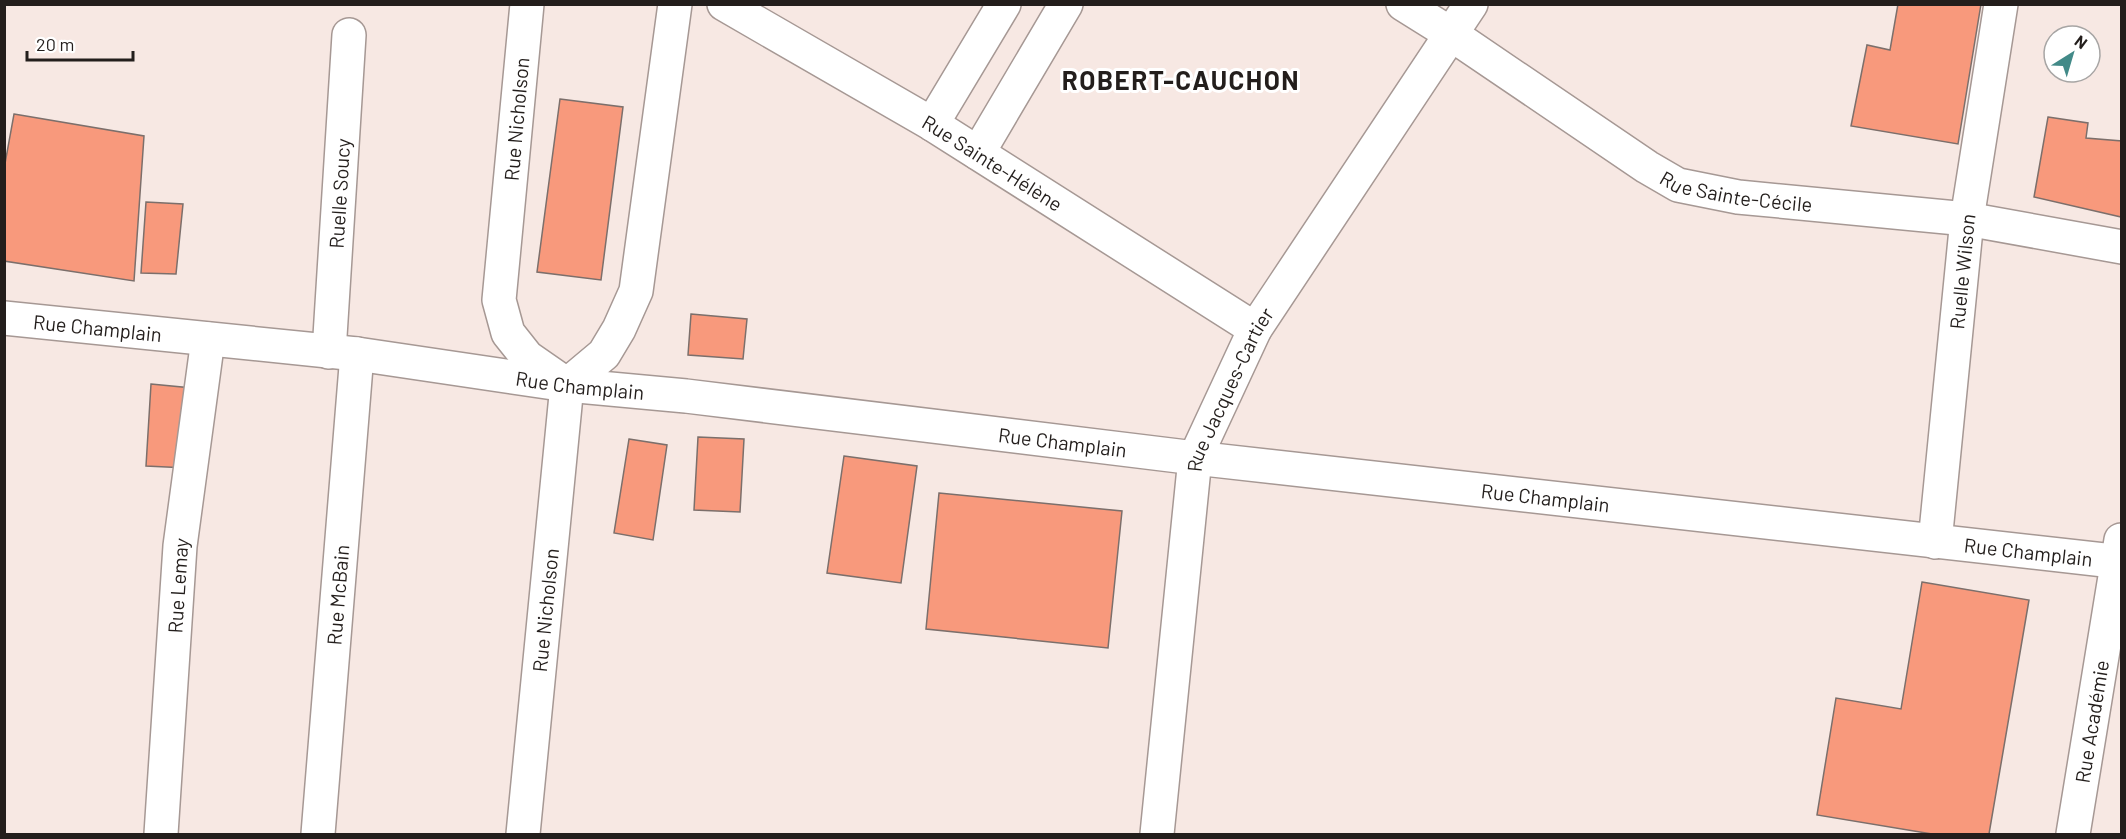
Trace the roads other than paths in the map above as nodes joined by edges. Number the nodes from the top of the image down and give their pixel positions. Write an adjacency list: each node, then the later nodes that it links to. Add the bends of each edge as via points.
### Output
1 (527, 4): 19 (street, Rue Nicholson, via 499,300 508,333 527,357)
2 (675, 4): 19 (street, via 636,291 604,354)
3 (724, 4): 11 (street, Rue Sainte-Hélène)
4 (1004, 4): 11 (street)
5 (1066, 4): 12 (street)
6 (1403, 4): 9 (street, Rue Sainte-Cécile)
7 (1471, 4): 9 (street, Rue Jacques-Cartier)
8 (2001, 4): 13 (street, Ruelle Wilson)
9 (1451, 34): 13 (street, Rue Sainte-Cécile, via 1678,185 1738,197); 16 (street, Rue Jacques-Cartier)
10 (349, 35): 18 (street, Ruelle Soucy)
11 (932, 124): 12 (street, Rue Sainte-Hélène)
12 (978, 153): 16 (street, Rue Sainte-Hélène)
13 (1967, 219): 14 (street, Rue Sainte-Cécile); 21 (street, Ruelle Wilson)
14 (2121, 247)
15 (4, 318): 17 (street, Rue Champlain)
16 (1255, 329): 20 (street, Rue Jacques-Cartier)
17 (208, 339): 18 (street, Rue Champlain); 23 (street, Rue Lemay, via 180,546)
18 (343, 353): 19 (street, Rue Champlain); 24 (street, Rue McBain)
19 (567, 385): 20 (street, Rue Champlain); 25 (street, Rue Nicholson)
20 (1196, 458): 21 (street, Rue Champlain); 26 (street, Rue Jacques-Cartier)
21 (1935, 542): 22 (street, Rue Champlain)
22 (2120, 554): 27 (street, Rue Académie)
23 (161, 834)
24 (318, 834)
25 (523, 834)
26 (1157, 834)
27 (2073, 834)

